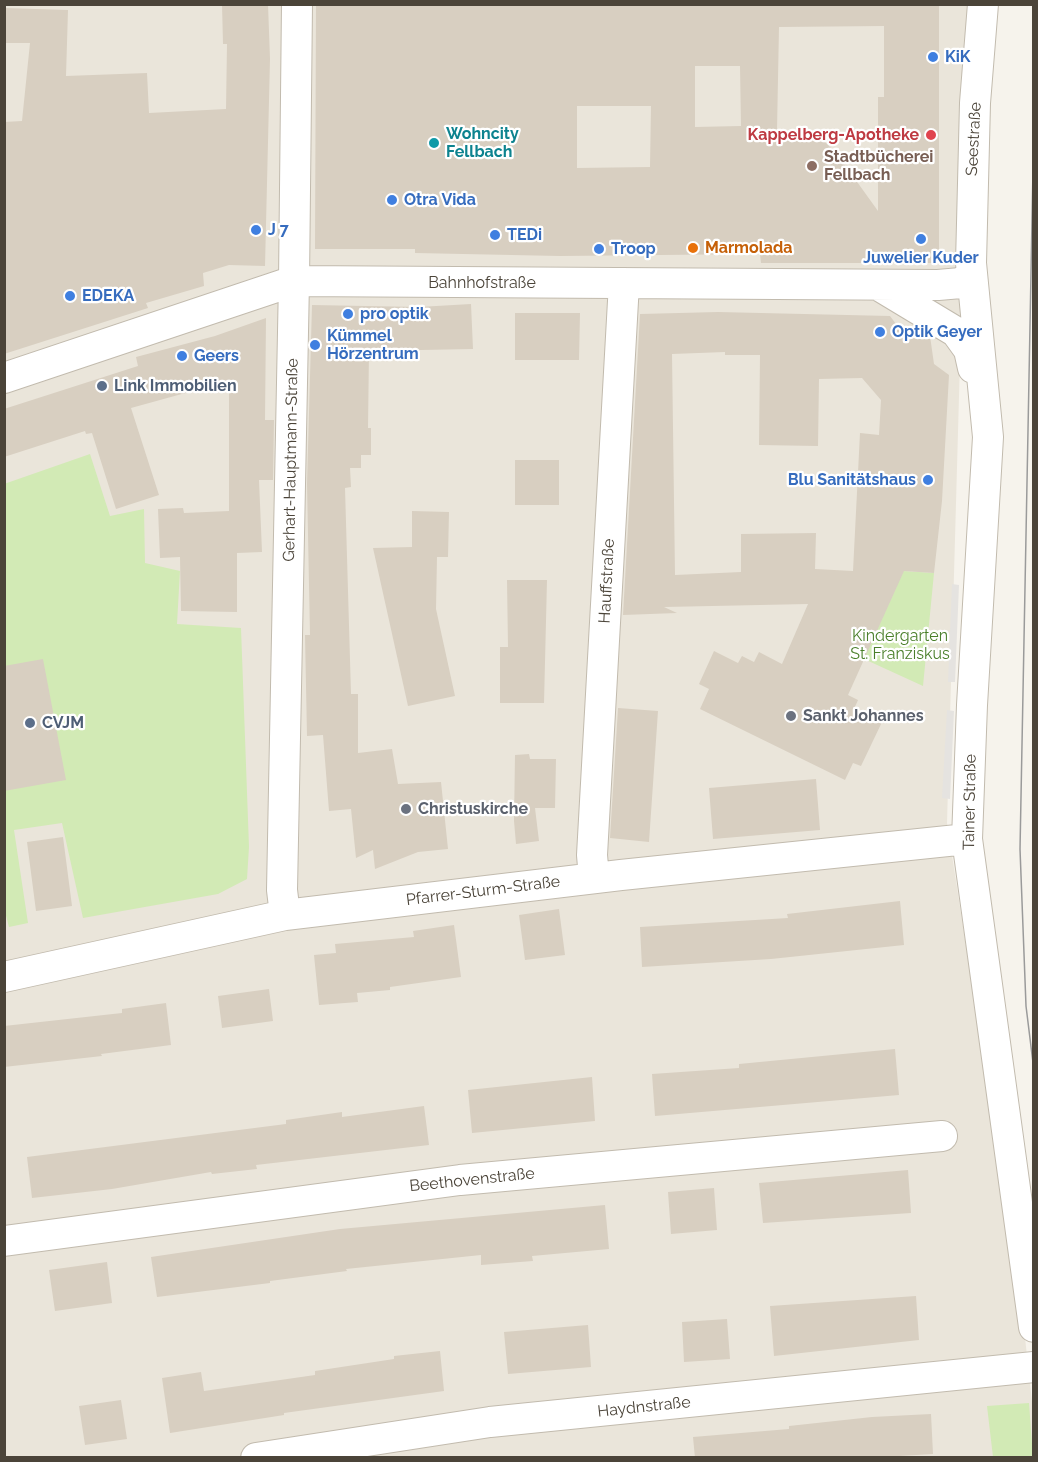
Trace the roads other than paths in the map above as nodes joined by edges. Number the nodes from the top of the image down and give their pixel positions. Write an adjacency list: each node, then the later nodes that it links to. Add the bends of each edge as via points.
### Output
1 (297, 4): 4 (street, Gerhart-Hauptmann-Straße)
2 (984, 4): 3 (street, Seestraße, via 972,167)
3 (972, 274): 6 (street, Bahnhofstraße, via 954,284); 8 (street, Tainer Straße)
4 (294, 281): 5 (street, Bahnhofstraße); 7 (street, Bahnhofstraße); 11 (street, Gerhart-Hauptmann-Straße, via 282,890)
5 (624, 284): 6 (street, Bahnhofstraße); 10 (street, Hauffstraße, via 592,855)
6 (878, 285): 8 (street, via 956,332 969,350)
7 (4, 378)
8 (986, 397): 9 (street, Tainer Straße, via 988,436)
9 (967, 839): 10 (street, Pfarrer-Sturm-Straße); 15 (street, Tainer Straße)
10 (594, 878): 11 (street, Pfarrer-Sturm-Straße)
11 (285, 915): 12 (street, Pfarrer-Sturm-Straße)
12 (4, 977)
13 (942, 1136): 14 (street, Beethovenstraße, via 460,1180)
14 (4, 1241)
15 (1034, 1327)
16 (1034, 1367): 17 (street, Haydnstraße, via 490,1422)
17 (256, 1458)

